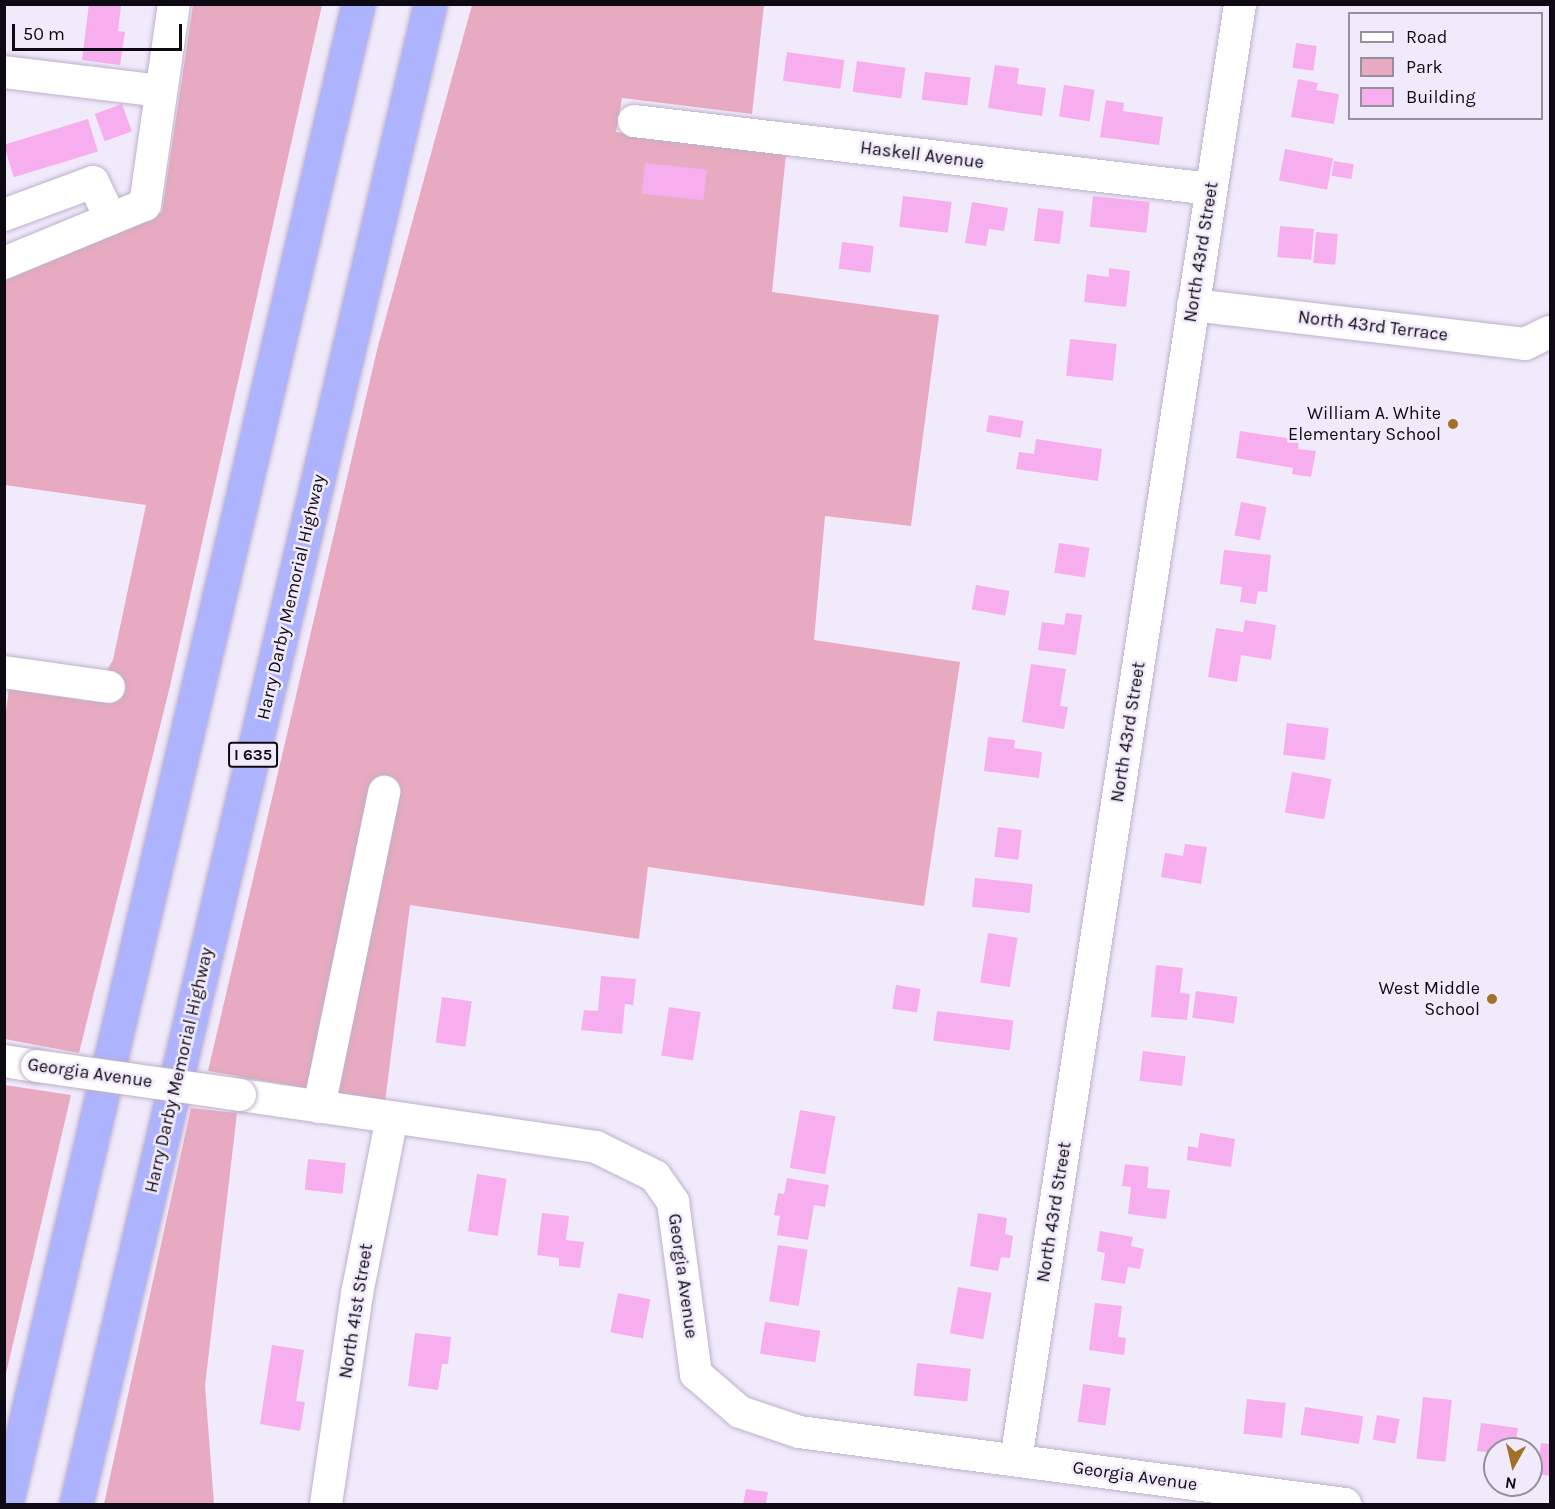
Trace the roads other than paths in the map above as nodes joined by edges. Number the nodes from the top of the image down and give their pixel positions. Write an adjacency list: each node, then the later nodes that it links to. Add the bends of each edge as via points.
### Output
1 (174, 4): 7 (street)
2 (358, 4): 23 (highway)
3 (430, 4): 8 (highway, Harry Darby Memorial Highway / I 635)
4 (438, 4): 8 (highway)
5 (1240, 4): 10 (street, North 43rd Street)
6 (4, 72): 7 (street)
7 (162, 91): 12 (street, via 144,205)
8 (409, 97): 24 (highway, Harry Darby Memorial Highway / I 635)
9 (634, 121): 10 (street, Haskell Avenue)
10 (1211, 189): 14 (street, North 43rd Street)
11 (4, 215): 12 (street, via 93,182)
12 (111, 219): 13 (street)
13 (4, 263)
14 (1193, 305): 15 (street, North 43rd Terrace, via 1525,344); 22 (street, North 43rd Street)
15 (1551, 332)
16 (4, 672): 17 (street)
17 (109, 687)
18 (384, 792): 20 (street)
19 (4, 1061): 20 (street, Georgia Avenue, bridge)
20 (319, 1107): 21 (street, Georgia Avenue)
21 (392, 1118): 22 (street, Georgia Avenue, via 596,1147 655,1176 673,1202 696,1374 741,1412 799,1431); 25 (street, North 41st Street, via 357,1294)
22 (1016, 1460): 26 (street, Georgia Avenue)
23 (6, 1504)
24 (76, 1504)
25 (326, 1504)
26 (1345, 1504)

